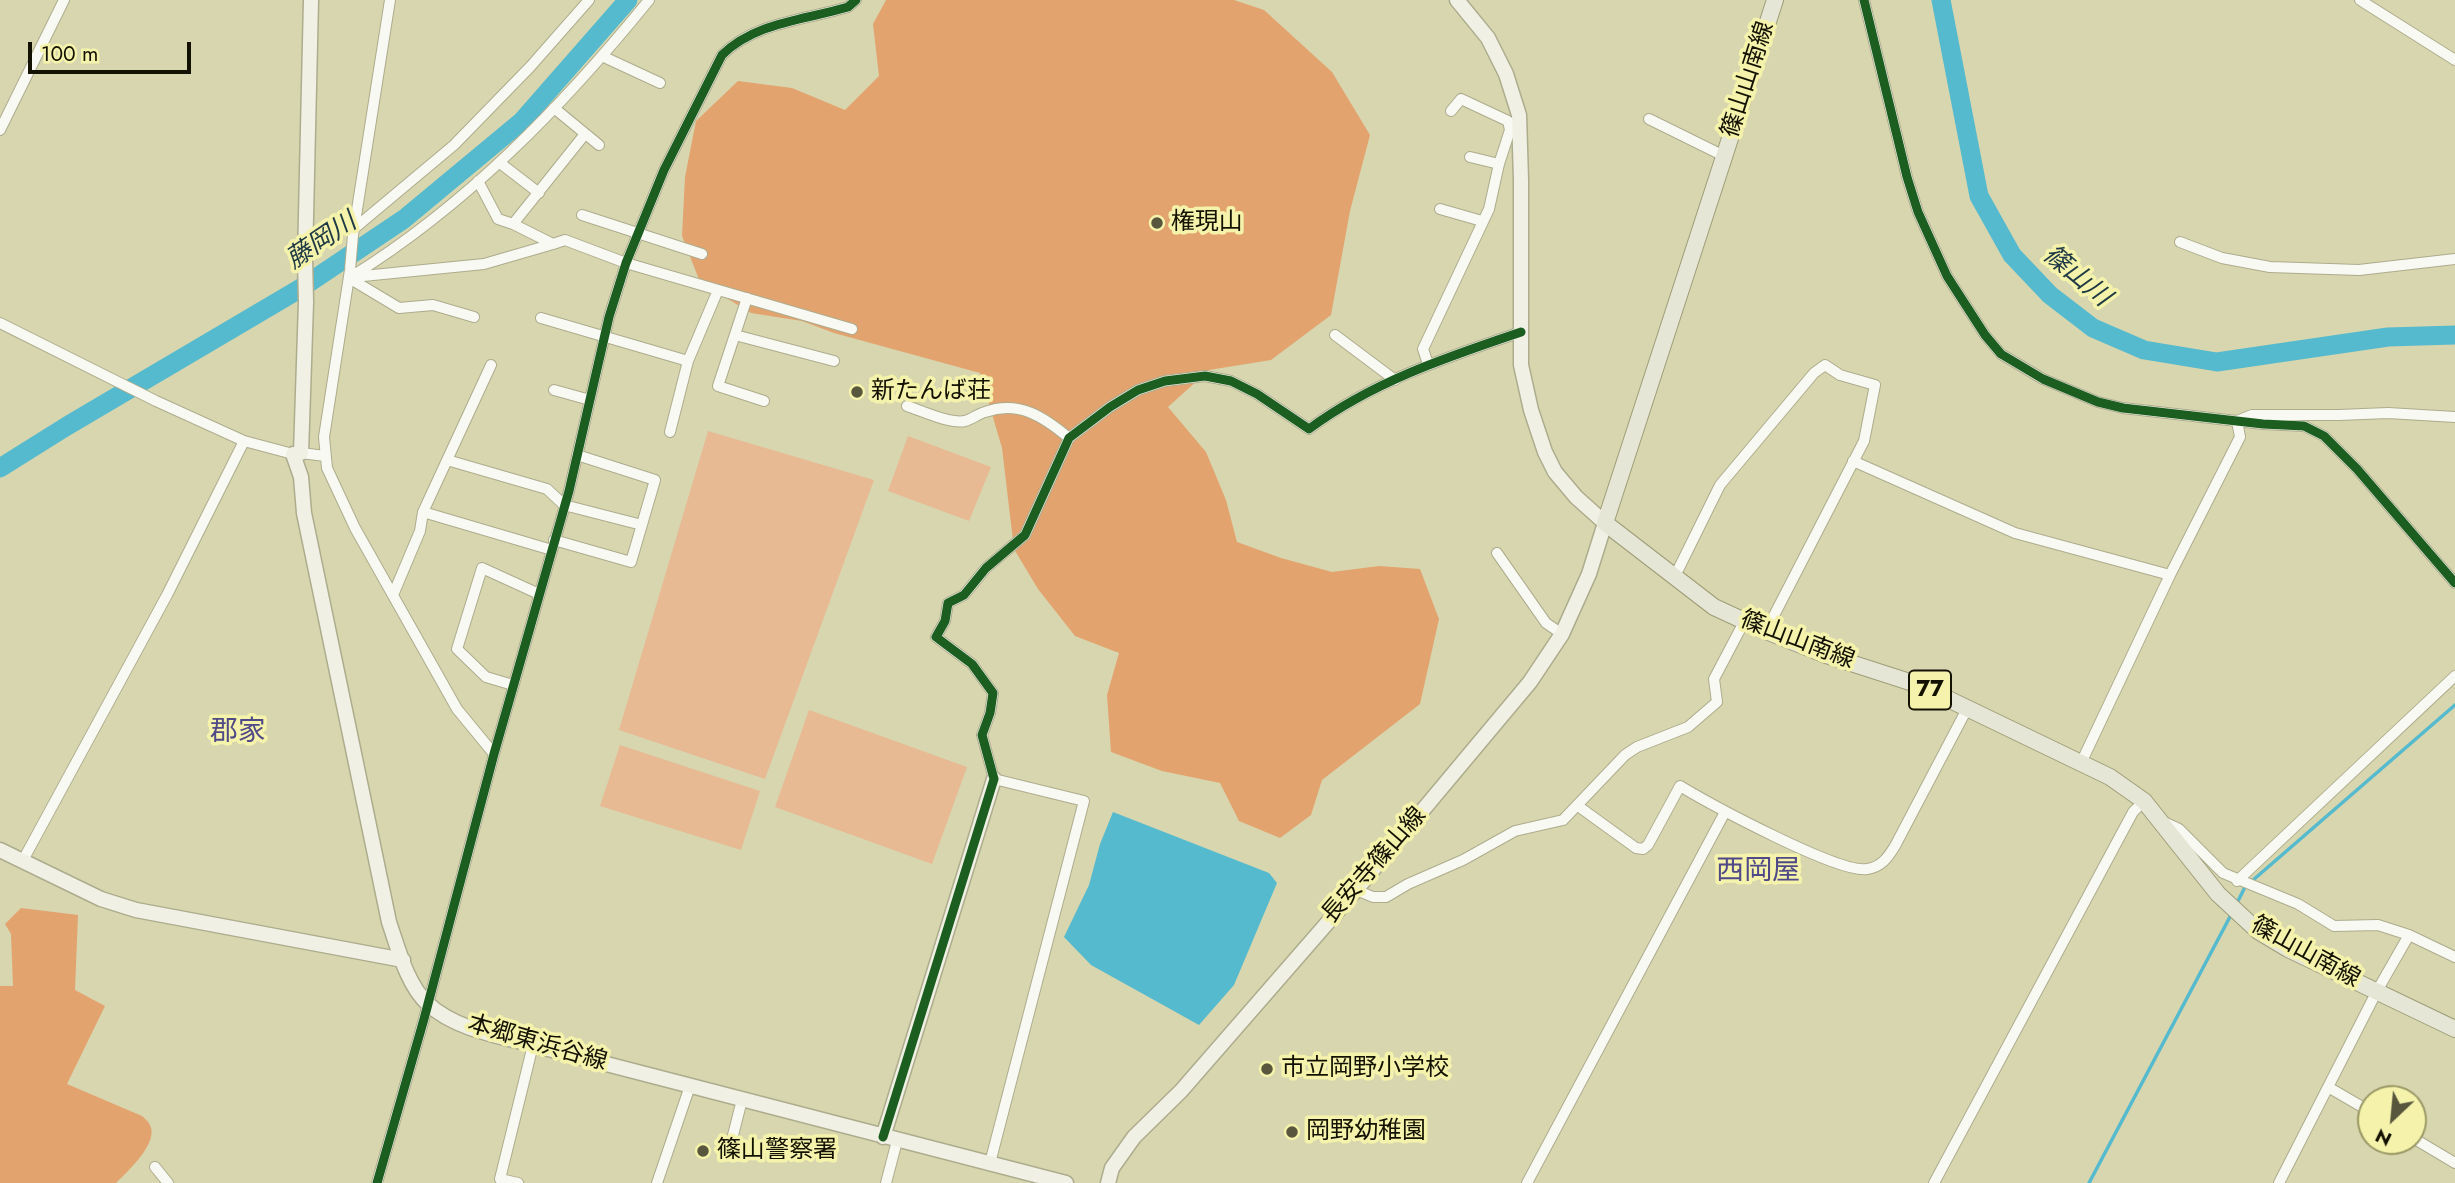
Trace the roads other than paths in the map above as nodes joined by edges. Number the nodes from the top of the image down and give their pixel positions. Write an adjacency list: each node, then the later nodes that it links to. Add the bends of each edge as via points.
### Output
1 (64, 0): 17 (street)
2 (311, 0): 63 (main road, 本郷東浜谷線, via 306,302)
3 (390, 0): 31 (street)
4 (589, 0): 31 (street, via 454,145)
5 (649, 0): 11 (street)
6 (856, 0): 32 (street, via 848,7 769,26 736,41 722,55 664,170)
7 (1457, 0): 18 (main road, via 1488,38 1506,74 1519,115)
8 (1775, 0): 21 (main road, 篠山山南線)
9 (1864, 0): 59 (street, via 1918,212 1947,276 1984,335 2001,354 2043,379 2098,402)
10 (2360, 0): 12 (street)
11 (604, 57): 13 (street); 14 (street)
12 (2455, 60)
13 (660, 83)
14 (554, 108): 19 (street); 23 (street)
15 (1451, 111): 18 (street, via 1461,99 1508,121)
16 (1649, 119): 21 (street)
17 (0, 130)
18 (1515, 130): 24 (street); 45 (main road)
19 (585, 134): 20 (street); 26 (street)
20 (599, 145)
21 (1724, 156): 70 (main road, 篠山山南線)
22 (1470, 158): 24 (street)
23 (500, 163): 25 (street); 26 (street)
24 (1499, 164): 29 (street)
25 (478, 181): 30 (street, via 498,219); 38 (street, via 395,249)
26 (538, 193): 30 (street)
27 (1440, 209): 29 (street)
28 (582, 215): 32 (street)
29 (1482, 221): 51 (street, via 1423,349)
30 (513, 224): 34 (street)
31 (354, 231): 38 (street)
32 (639, 233): 35 (street); 37 (street)
33 (2180, 242): 36 (street, via 2222,258 2270,267 2359,271)
34 (553, 244): 37 (street, via 565,240); 38 (street, via 484,264)
35 (702, 254)
36 (2455, 259)
37 (626, 263): 39 (street); 48 (street)
38 (349, 274): 41 (street, via 399,308 433,304); 65 (street)
39 (718, 290): 40 (street); 49 (street)
40 (747, 299): 44 (street); 46 (street)
41 (474, 317)
42 (541, 318): 48 (street)
43 (0, 323): 62 (street)
44 (852, 329)
45 (1521, 332): 51 (street); 70 (main road, via 1521,365 1545,452 1576,498)
46 (735, 335): 50 (street); 56 (street, via 718,386)
47 (1335, 335): 53 (street)
48 (604, 337): 49 (street); 55 (street)
49 (688, 361): 60 (street)
50 (834, 361)
51 (1428, 364): 53 (street)
52 (491, 365): 66 (street)
53 (1395, 380): 61 (street, via 1337,408 1309,429 1231,381 1205,376 1165,382 1138,390)
54 (554, 390): 55 (street)
55 (590, 400): 64 (street)
56 (764, 401)
57 (907, 406): 61 (street, via 964,422 987,411 1023,408)
58 (2455, 417): 59 (street, via 2388,412 2252,415)
59 (2237, 421): 74 (street, via 2240,437); 76 (street, via 2304,426 2324,436)
60 (670, 432)
61 (1069, 438): 87 (street, via 1025,535 986,568 964,595 948,603 936,637 972,664 993,693 982,735)
62 (244, 441): 63 (street); 93 (street, via 167,595)
63 (297, 453): 65 (street); 98 (main road, 本郷東浜谷線, via 304,513 389,922)
64 (577, 455): 68 (street); 71 (street, via 655,480)
65 (325, 456): 78 (street, via 355,528)
66 (447, 460): 68 (street, via 547,489); 69 (street)
67 (1853, 461): 74 (street, via 2015,533); 75 (street, via 1864,441 1875,385 1840,375 1825,365 1720,485); 80 (street)
68 (564, 505): 71 (street); 72 (street)
69 (423, 512): 72 (street); 78 (street, via 420,531)
70 (1605, 523): 75 (main road, 篠山山南線 / 77); 81 (main road, 長安寺篠山線, via 1589,574)
71 (642, 525): 72 (street, via 631,562)
72 (553, 545): 77 (street)
73 (1497, 553): 81 (street, via 1546,623)
74 (2170, 575): 86 (street)
75 (1674, 578): 79 (main road, 篠山山南線 / 77)
76 (2455, 583)
77 (539, 594): 83 (street); 83 (street, via 482,568 457,649 486,677)
78 (393, 596): 85 (street, via 457,709)
79 (1744, 622): 80 (main road, 篠山山南線 / 77); 89 (street, via 1714,679 1717,702 1688,727 1625,755)
80 (1766, 631): 84 (main road, 篠山山南線 / 77)
81 (1562, 634): 95 (main road, 長安寺篠山線, via 1530,682)
82 (2455, 676): 94 (street)
83 (513, 685): 85 (street)
84 (1968, 707): 86 (main road, 篠山山南線 / 77); 90 (street, via 1884,863 1853,868)
85 (494, 754): 100 (street)
86 (2081, 763): 88 (main road, 篠山山南線 / 77)
87 (994, 779): 107 (main road); 111 (street, via 1084,800)
88 (2144, 800): 91 (main road, 篠山山南線 / 77); 121 (street, via 2133,812)
89 (1578, 806): 90 (street, via 1643,849 1680,786); 95 (street, via 1563,820 1515,831 1386,897)
90 (1725, 812): 120 (street)
91 (2163, 822): 94 (street, via 2179,829 2223,873); 99 (main road, 篠山山南線 / 77, via 2224,900 2258,931)
92 (0, 850): 93 (main road)
93 (22, 862): 98 (main road, via 136,910)
94 (2240, 882): 96 (street, via 2298,904 2334,926 2378,925)
95 (1356, 890): 119 (main road, 長安寺篠山線, via 1181,1091 1134,1137 1112,1168)
96 (2409, 935): 97 (street); 99 (street)
97 (2455, 957)
98 (403, 960): 100 (main road, 本郷東浜谷線)
99 (2377, 991): 101 (main road, 篠山山南線 / 77); 104 (street)
100 (427, 1004): 102 (main road, 本郷東浜谷線, via 477,1030); 114 (street)
101 (2455, 1029)
102 (533, 1045): 103 (main road, 本郷東浜谷線); 115 (street, via 500,1179)
103 (690, 1086): 105 (main road, 本郷東浜谷線); 116 (street)
104 (2328, 1087): 106 (street); 122 (street)
105 (741, 1100): 107 (main road, 本郷東浜谷線); 108 (street)
106 (2357, 1104)
107 (890, 1139): 111 (main road, 本郷東浜谷線); 117 (street)
108 (731, 1143)
109 (2427, 1146): 110 (street)
110 (2455, 1163)
111 (990, 1164): 118 (main road, 本郷東浜谷線)
112 (155, 1167): 113 (street)
113 (168, 1183)
114 (377, 1183)
115 (518, 1183)
116 (657, 1183)
117 (886, 1183)
118 (1066, 1183)
119 (1108, 1183)
120 (1527, 1183)
121 (1934, 1183)
122 (2279, 1183)

